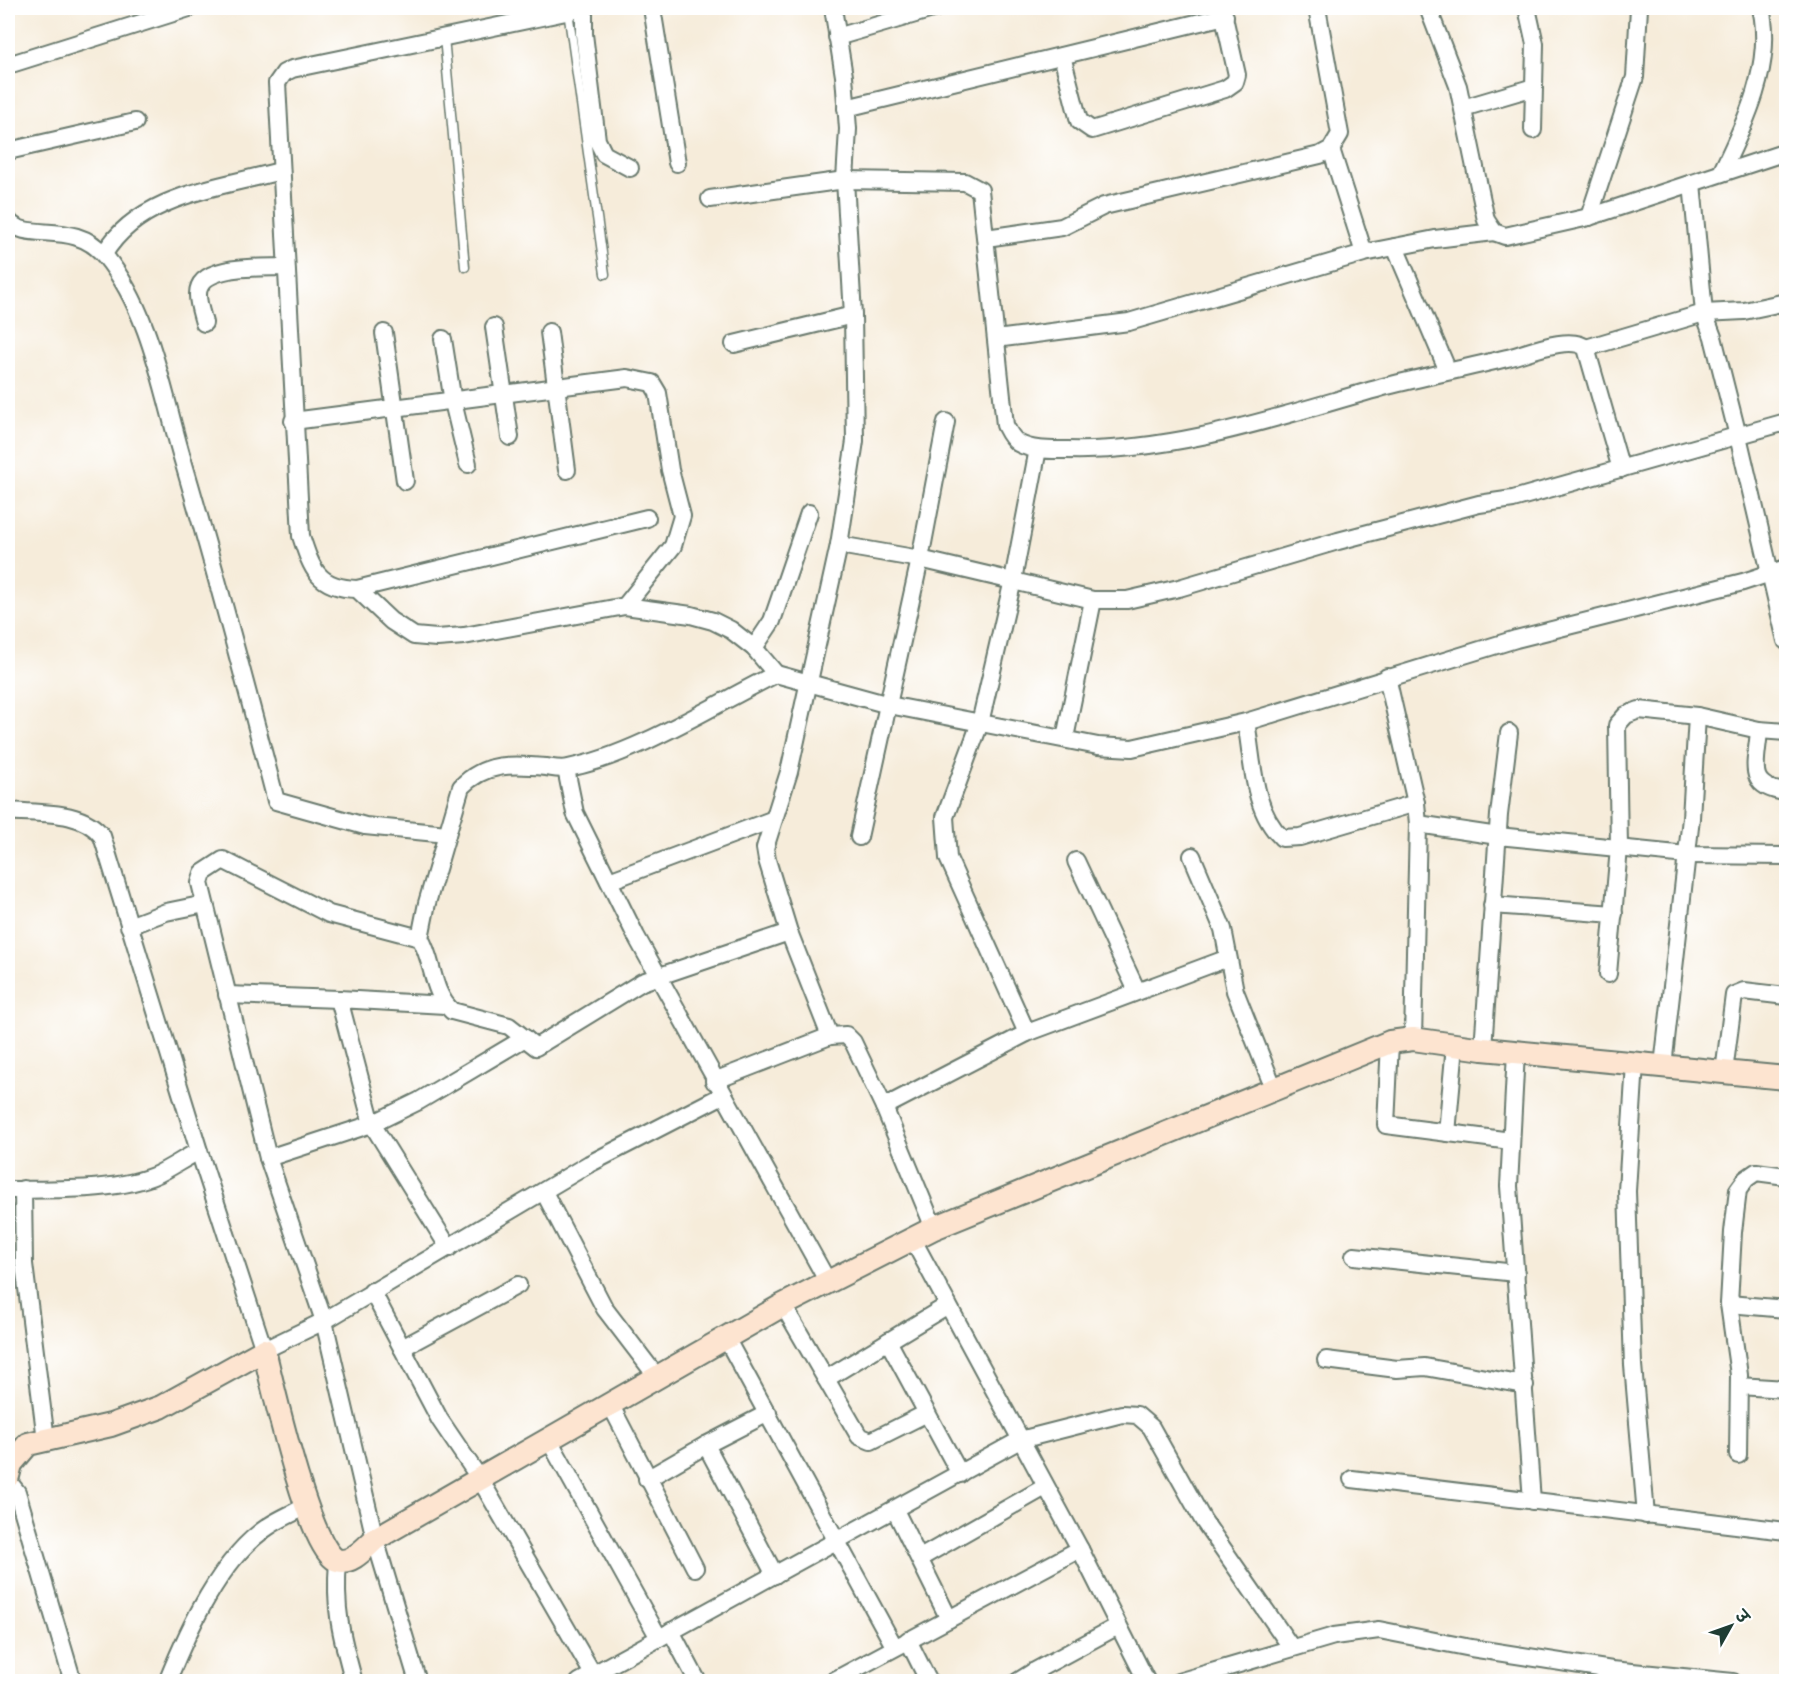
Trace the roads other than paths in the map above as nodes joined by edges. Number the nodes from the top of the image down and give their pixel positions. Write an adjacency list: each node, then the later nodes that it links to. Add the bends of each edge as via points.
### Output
1 (126, 8): 13 (street)
2 (189, 8): 13 (street)
3 (652, 8): 26 (street)
4 (833, 8): 15 (street)
5 (936, 8): 15 (street)
6 (1317, 8): 23 (street, via 1340,134)
7 (1428, 8): 20 (street)
8 (1527, 8): 18 (street, via 1535,44)
9 (1639, 8): 33 (street, via 1635,77)
10 (1761, 8): 29 (street, via 1762,65 1745,124)
11 (580, 9): 14 (street); 27 (street, via 597,140 603,154); 42 (lane)
12 (1223, 12): 16 (street); 16 (street, via 1237,75 1235,82 1224,89 1092,130 1079,121)
13 (131, 24): 17 (street)
14 (444, 37): 28 (street, via 284,73 276,94); 41 (lane)
15 (837, 37): 19 (street)
16 (1062, 56): 19 (street)
17 (8, 65)
18 (1534, 87): 20 (street); 22 (street)
19 (846, 108): 30 (street)
20 (1463, 108): 35 (street, via 1486,220)
21 (135, 122): 24 (street)
22 (1533, 130)
23 (1331, 149): 36 (street, via 1320,155 1104,206 1062,227); 39 (street)
24 (8, 151)
25 (1786, 152): 29 (street)
26 (677, 163)
27 (630, 168)
28 (280, 171): 38 (street, via 160,204 132,220 113,238); 40 (street)
29 (1721, 173): 31 (street)
30 (845, 180): 32 (street); 36 (street, via 974,185 980,190); 45 (street)
31 (1692, 183): 33 (street); 44 (street)
32 (710, 199)
33 (1589, 217): 35 (street, via 1505,236)
34 (9, 226): 38 (street, via 81,237)
35 (1494, 232): 37 (street)
36 (986, 238): 51 (street)
37 (1395, 248): 39 (street); 54 (street)
38 (104, 254): 97 (street, via 137,309 150,345 227,611 276,801 365,826)
39 (1364, 254): 51 (street, via 1129,322)
40 (285, 267): 46 (street, via 220,271 208,276 200,283 198,295); 59 (street)
41 (465, 267)
42 (605, 274)
43 (1786, 302): 44 (street, via 1744,311)
44 (1704, 313): 53 (street); 62 (street)
45 (853, 315): 52 (street); 71 (street, via 855,441)
46 (204, 324)
47 (494, 327): 56 (street)
48 (549, 332): 55 (street)
49 (384, 333): 58 (street)
50 (443, 339): 57 (street)
51 (996, 339): 64 (street, via 1005,425 1018,443)
52 (734, 344)
53 (1586, 348): 54 (street, via 1576,344 1541,347); 67 (street)
54 (1448, 371): 64 (street, via 1204,437 1110,451)
55 (557, 389): 56 (street); 66 (street); 77 (street, via 627,378 652,383 658,393 682,516 673,546)
56 (504, 396): 57 (street); 63 (street)
57 (453, 402): 58 (street); 65 (street)
58 (394, 409): 59 (street); 68 (street)
59 (293, 421): 75 (street, via 301,536 309,562 321,580 339,589)
60 (946, 422): 72 (street)
61 (1786, 422): 62 (street)
62 (1738, 436): 67 (street); 73 (street)
63 (510, 437)
64 (1038, 449): 74 (street)
65 (468, 464)
66 (567, 470)
67 (1621, 470): 76 (street, via 1338,541 1179,588 1127,600)
68 (405, 481)
69 (809, 513): 79 (street, via 772,621)
70 (647, 518): 75 (street)
71 (839, 545): 72 (street); 82 (street)
72 (921, 559): 74 (street); 83 (street)
73 (1779, 571): 78 (street); 81 (street, via 1526,636)
74 (1013, 580): 76 (street); 86 (street)
75 (357, 589): 77 (street, via 391,621 414,636 436,638)
76 (1093, 600): 90 (street)
77 (625, 606): 79 (street, via 713,621)
78 (1786, 641)
79 (754, 648): 80 (street)
80 (777, 674): 82 (street); 91 (street, via 636,745)
81 (1387, 677): 85 (street); 93 (street)
82 (808, 684): 83 (street); 95 (street, via 789,772)
83 (889, 705): 86 (street); 99 (street)
84 (1698, 716): 87 (street); 100 (street, via 1638,710 1617,725); 101 (street)
85 (1246, 722): 90 (street, via 1132,748 1098,746); 93 (street, via 1261,808 1282,838 1300,837)
86 (980, 723): 90 (street); 120 (street, via 945,817 945,847)
87 (1759, 730): 88 (street); 92 (street, via 1756,774 1769,790)
88 (1786, 732)
89 (1509, 733): 98 (street)
90 (1065, 738)
91 (566, 769): 97 (street, via 512,764 485,768 461,787); 105 (street, via 575,813)
92 (1786, 792)
93 (1416, 803): 96 (street)
94 (8, 811): 109 (street, via 80,818 95,828 106,846)
95 (774, 819): 105 (street); 110 (street, via 765,848 766,860)
96 (1418, 824): 98 (street); 123 (street)
97 (447, 834): 111 (street)
98 (1498, 836): 100 (street); 107 (street)
99 (859, 837)
100 (1619, 848): 101 (street); 108 (street)
101 (1687, 855): 103 (street); 129 (street)
102 (1192, 856): 112 (street, via 1223,929)
103 (1786, 856)
104 (1076, 861): 115 (street)
105 (609, 881): 114 (street)
106 (205, 904): 109 (street, via 166,912); 111 (street, via 200,883 203,873 223,860 328,914); 116 (street)
107 (1492, 905): 108 (street); 126 (street)
108 (1614, 914): 113 (street)
109 (129, 926): 138 (street)
110 (789, 932): 114 (street); 121 (street)
111 (420, 938): 119 (street)
112 (1228, 958): 115 (street); 133 (street, via 1235,991)
113 (1608, 974)
114 (658, 977): 122 (street, via 642,982 536,1047); 132 (street)
115 (1137, 991): 120 (street)
116 (227, 995): 118 (street); 139 (street)
117 (1786, 996): 130 (street, via 1744,991 1734,995)
118 (339, 999): 119 (street); 135 (street)
119 (445, 1005): 122 (street, via 452,1011 509,1026)
120 (1027, 1033): 134 (street)
121 (830, 1036): 132 (street); 134 (street, via 846,1035 853,1042)
122 (525, 1038): 135 (street)
123 (1413, 1039): 124 (street); 125 (street)
124 (1390, 1042): 133 (street); 136 (street, via 1386,1125)
125 (1455, 1045): 126 (street); 136 (street)
126 (1483, 1049): 127 (street)
127 (1516, 1052): 128 (street); 137 (street)
128 (1635, 1064): 129 (street); 184 (street, via 1627,1191 1633,1365)
129 (1663, 1066): 130 (street)
130 (1724, 1072): 131 (street)
131 (1786, 1078)
132 (719, 1088): 142 (street); 148 (street)
133 (1274, 1089): 143 (street)
134 (884, 1107): 143 (street)
135 (372, 1124): 139 (street); 145 (street)
136 (1447, 1133): 137 (street)
137 (1511, 1141): 147 (street, via 1509,1186)
138 (198, 1151): 141 (street, via 137,1181 83,1188); 159 (street)
139 (268, 1158): 155 (street)
140 (1786, 1176): 151 (street, via 1756,1172 1738,1190)
141 (15, 1190): 170 (street)
142 (544, 1192): 145 (street); 161 (street, via 605,1309)
143 (934, 1228): 144 (street)
144 (913, 1240): 148 (street); 153 (street)
145 (449, 1248): 150 (street)
146 (1354, 1256): 147 (street)
147 (1516, 1273): 163 (street)
148 (828, 1282): 152 (street)
149 (518, 1285): 158 (street)
150 (372, 1291): 155 (street); 158 (street)
151 (1729, 1304): 154 (street); 164 (street)
152 (783, 1305): 156 (street); 162 (street)
153 (948, 1305): 157 (street); 171 (street)
154 (1786, 1309)
155 (324, 1321): 159 (street); 186 (street)
156 (726, 1338): 161 (street); 167 (street)
157 (888, 1341): 162 (street); 168 (street)
158 (402, 1348): 176 (street, via 440,1420)
159 (264, 1350): 170 (street, via 161,1407 111,1425); 182 (street)
160 (1326, 1360): 163 (street, via 1397,1369 1425,1367)
161 (657, 1377): 166 (street)
162 (826, 1379): 168 (street, via 865,1440 871,1441)
163 (1525, 1385): 181 (street)
164 (1739, 1386): 165 (street); 173 (street)
165 (1786, 1389)
166 (610, 1404): 169 (street); 177 (street)
167 (768, 1413): 172 (street); 187 (street)
168 (927, 1413): 174 (street)
169 (548, 1438): 176 (street); 195 (street)
170 (46, 1440): 175 (street, via 28,1444 18,1453)
171 (1020, 1440): 174 (street); 180 (street); 197 (street, via 1122,1414 1137,1414 1151,1426 1203,1520)
172 (706, 1445): 177 (street); 192 (street)
173 (1738, 1455)
174 (960, 1474): 183 (street)
175 (8, 1476)
176 (480, 1479): 186 (street); 200 (street)
177 (647, 1479): 191 (street)
178 (1352, 1479): 181 (street)
179 (8, 1481): 202 (street, via 17,1492)
180 (1045, 1487): 188 (street); 189 (street)
181 (1532, 1502): 184 (street)
182 (306, 1506): 190 (street, via 328,1555); 203 (street, via 269,1526 231,1562 191,1626)
183 (895, 1510): 187 (street); 189 (street)
184 (1646, 1515): 185 (street)
185 (1786, 1531)
186 (375, 1539): 190 (street, via 352,1559); 205 (street)
187 (838, 1542): 192 (street); 196 (street)
188 (1080, 1549): 193 (street); 194 (street)
189 (920, 1558): 193 (street)
190 (338, 1561): 204 (street, via 335,1598)
191 (695, 1568)
192 (776, 1575): 195 (street)
193 (949, 1619): 196 (street)
194 (1118, 1626): 199 (street); 210 (street)
195 (665, 1634): 200 (street); 206 (street)
196 (901, 1643): 207 (street); 208 (street)
197 (1291, 1647): 198 (street, via 1334,1635 1379,1630); 211 (street)
198 (1615, 1676): 201 (street)
199 (1036, 1677): 209 (street)
200 (586, 1678)
201 (1723, 1681)
202 (73, 1682)
203 (167, 1682)
204 (354, 1682)
205 (418, 1682)
206 (698, 1682)
207 (831, 1682)
208 (929, 1682)
209 (1017, 1682)
210 (1147, 1682)
211 (1178, 1682)

